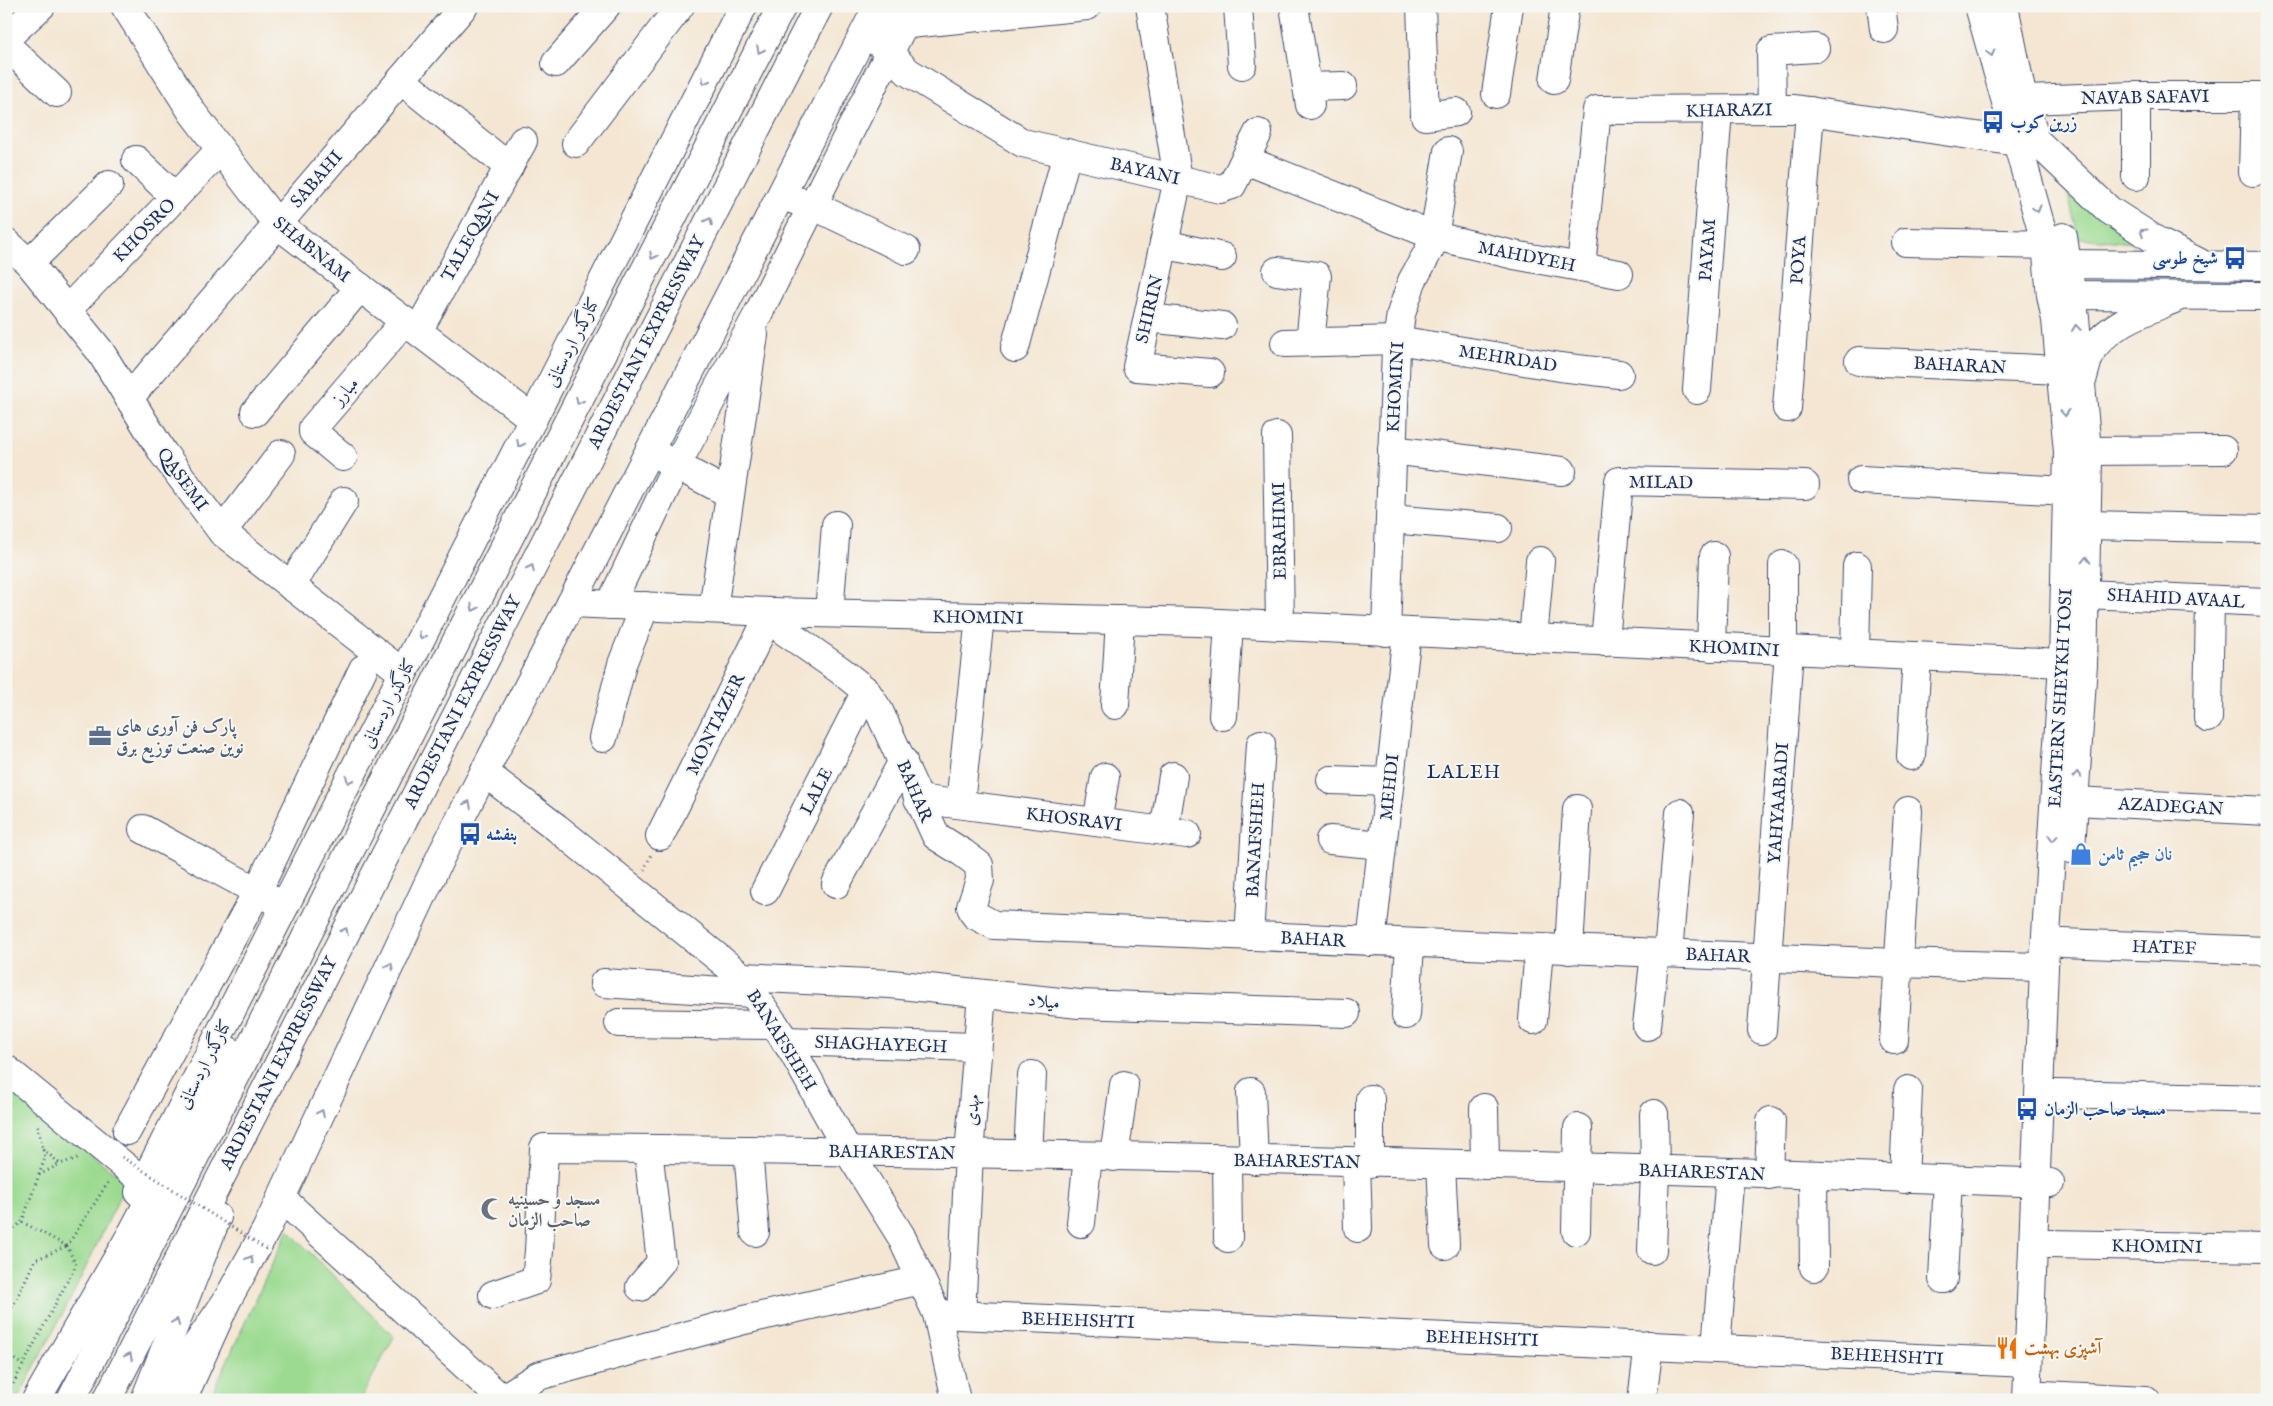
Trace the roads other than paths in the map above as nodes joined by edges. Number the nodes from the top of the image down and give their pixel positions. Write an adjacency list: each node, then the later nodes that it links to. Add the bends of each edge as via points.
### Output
1 (41, 6): 21 (main road)
2 (125, 6): 43 (main road, SHABNAM)
3 (464, 6): 27 (main road, SABAHI)
4 (606, 6): 25 (main road)
5 (680, 6): 42 (main road)
6 (743, 6): 90 (main road, کنارگذر اردستانی, one-way to 90)
7 (782, 6): 141 (main road, ARDESTANI EXPRESSWAY, one-way to 141)
8 (819, 6): 192 (main road, ARDESTANI EXPRESSWAY, one-way to 8)
9 (1087, 6): 18 (main road)
10 (1150, 6): 51 (main road)
11 (1238, 6): 26 (main road)
12 (1294, 6): 29 (main road, via 1308,96)
13 (1420, 6): 38 (main road, via 1425,116)
14 (1509, 6): 31 (main road)
15 (1565, 6): 28 (main road)
16 (1979, 6): 41 (main road, EASTERN SHEYKH TOSI, one-way to 41)
17 (2004, 6): 34 (main road, EASTERN SHEYKH TOSI)
18 (1052, 8): 19 (main road)
19 (908, 15): 20 (main road); 24 (main road)
20 (872, 18): 24 (main road, BAYANI); 53 (main road)
21 (6, 38)
22 (6, 45): 30 (main road)
23 (1816, 48): 35 (main road, via 1770,51)
24 (889, 53): 45 (main road, BAYANI, via 908,72 1023,143); 55 (main road)
25 (556, 63)
26 (1242, 65)
27 (401, 80): 48 (main road); 56 (main road, SABAHI)
28 (1554, 80)
29 (1343, 86)
30 (57, 94)
31 (1496, 94)
32 (2136, 96): 33 (main road, NAVAB SAFAVI); 34 (main road, NAVAB SAFAVI); 50 (main road)
33 (2261, 96): 49 (main road)
34 (2024, 100): 41 (main road, EASTERN SHEYKH TOSI)
35 (1772, 109): 36 (main road, KHARAZI); 37 (main road, KHARAZI)
36 (1718, 110): 67 (main road, KHARAZI, via 1597,110); 86 (main road, PAYAM)
37 (1810, 111): 41 (main road, KHARAZI); 88 (main road, POYA)
38 (1456, 112)
39 (1258, 133): 47 (main road, BAYANI)
40 (523, 141): 48 (main road, TALEQANI)
41 (2026, 141): 63 (main road, EASTERN SHEYKH TOSI, via 2056,207); 65 (main road, one-way to 41, via 2160,243 2109,210)
42 (576, 143)
43 (220, 150): 54 (main road, KHOSRO); 56 (main road, SHABNAM)
44 (1448, 152): 57 (main road, KHOMINI)
45 (1067, 153): 51 (main road, BAYANI); 81 (main road)
46 (136, 160): 54 (main road)
47 (1242, 165): 51 (main road, BAYANI, via 1232,185 1220,189); 57 (main road, via 1253,163)
48 (509, 166): 78 (main road, TALEQANI)
49 (2253, 172)
50 (2136, 176)
51 (1178, 179): 60 (main road, SHIRIN)
52 (110, 185): 64 (main road)
53 (781, 196): 55 (main road); 94 (main road)
54 (175, 197): 75 (main road, KHOSRO)
55 (812, 205): 61 (main road); 76 (main road)
56 (277, 224): 70 (main road, SHABNAM); 87 (main road, SABAHI)
57 (1435, 236): 67 (main road, MAHDYEH); 80 (main road, KHOMINI, via 1412,281 1401,314)
58 (6, 242): 64 (main road, QASEMI)
59 (1906, 242): 63 (main road)
60 (1164, 244): 62 (main road); 77 (main road, SHIRIN)
61 (906, 250)
62 (1222, 257)
63 (2054, 259): 65 (main road); 72 (main road, EASTERN SHEYKH TOSI)
64 (29, 262): 75 (main road, QASEMI)
65 (2213, 264): 66 (main road); 73 (main road, via 2212,282)
66 (2267, 266)
67 (1581, 267): 69 (main road, MAHDYEH)
68 (1277, 272): 80 (main road, MEHRDAD, via 1317,276 1298,343)
69 (1619, 274)
70 (360, 287): 78 (main road, SHABNAM); 89 (main road)
71 (2184, 294): 72 (main road); 73 (main road); 85 (main road, via 2110,330)
72 (2061, 295): 85 (main road, EASTERN SHEYKH TOSI, via 2056,320)
73 (2218, 295): 74 (main road)
74 (2267, 296)
75 (67, 310): 87 (main road, QASEMI, via 100,351)
76 (758, 314): 98 (main road); 103 (main road)
77 (1148, 318): 79 (main road); 83 (main road, SHIRIN, via 1136,367)
78 (411, 326): 90 (main road, SHABNAM); 97 (main road, مبارز, via 313,428 313,432)
79 (1222, 326)
80 (1397, 340): 84 (main road, MEHRDAD); 92 (main road, KHOMINI)
81 (1016, 348)
82 (1859, 361): 85 (main road, BAHARAN)
83 (1210, 374)
84 (1619, 374)
85 (2071, 376): 95 (main road, EASTERN SHEYKH TOSI); 102 (main road, EASTERN SHEYKH TOSI, one-way to 102)
86 (1697, 390)
87 (129, 398): 110 (main road, QASEMI, via 162,453)
88 (1787, 408)
89 (255, 412)
90 (533, 419): 138 (main road, کنارگذر اردستانی, one-way to 138)
91 (1277, 436): 128 (main road, EBRAHIMI)
92 (1392, 450): 99 (main road); 105 (main road, KHOMINI)
93 (2223, 450): 95 (main road)
94 (649, 451): 98 (main road); 119 (main road)
95 (2087, 451): 107 (main road, EASTERN SHEYKH TOSI)
96 (281, 454): 110 (main road)
97 (343, 457)
98 (676, 466): 103 (main road); 120 (main road)
99 (1562, 472)
100 (1861, 480): 102 (main road)
101 (1805, 485): 131 (main road, MILAD, via 1619,482)
102 (2068, 491): 136 (main road, EASTERN SHEYKH TOSI)
103 (730, 494): 122 (main road)
104 (344, 501): 115 (main road)
105 (1390, 519): 108 (main road); 129 (main road, KHOMINI)
106 (836, 525): 124 (main road)
107 (2087, 525): 109 (main road); 116 (main road, EASTERN SHEYKH TOSI, one-way to 107)
108 (1498, 528)
109 (2267, 529)
110 (222, 532): 115 (main road, QASEMI)
111 (1714, 556): 132 (main road)
112 (1540, 561): 130 (main road)
113 (1783, 565): 133 (main road, YAHYAABADI)
114 (1857, 566): 134 (main road)
115 (291, 586): 138 (main road, QASEMI)
116 (2086, 594): 117 (main road, SHAHID AVAAL); 136 (main road, EASTERN SHEYKH TOSI)
117 (2210, 600): 118 (main road, SHAHID AVAAL); 143 (main road)
118 (2267, 602)
119 (571, 603): 120 (main road, KHOMINI); 148 (main road)
120 (610, 604): 121 (main road, KHOMINI)
121 (645, 606): 122 (main road, KHOMINI); 144 (main road, via 622,664)
122 (713, 610): 123 (main road, KHOMINI)
123 (771, 612): 124 (main road, KHOMINI); 139 (main road, BAHAR, via 784,631); 162 (main road, MONTAZER)
124 (830, 614): 125 (main road, KHOMINI)
125 (980, 617): 126 (main road, KHOMINI); 155 (main road)
126 (1120, 620): 127 (main road, KHOMINI); 140 (main road)
127 (1229, 624): 128 (main road, KHOMINI); 142 (main road)
128 (1280, 626): 129 (main road, KHOMINI)
129 (1396, 632): 130 (main road, KHOMINI); 152 (main road, MEHDI)
130 (1533, 638): 131 (main road, KHOMINI)
131 (1605, 642): 132 (main road, KHOMINI)
132 (1711, 647): 133 (main road, KHOMINI)
133 (1786, 650): 134 (main road, KHOMINI); 177 (main road, YAHYAABADI)
134 (1855, 653): 135 (main road, KHOMINI)
135 (1917, 656): 136 (main road, KHOMINI); 146 (main road)
136 (2073, 663): 154 (main road, EASTERN SHEYKH TOSI, one-way to 136); 179 (main road, EASTERN SHEYKH TOSI, one-way to 179)
137 (363, 669): 167 (main road)
138 (403, 673): 168 (main road, کنارگذر اردستانی, one-way to 168)
139 (866, 691): 147 (main road, BAHAR); 166 (main road, LALE)
140 (1115, 705)
141 (424, 708): 246 (main road, via 240,1029 132,1233); 247 (main road, ARDESTANI EXPRESSWAY)
142 (1223, 716)
143 (2208, 718)
144 (603, 738)
145 (1261, 744): 169 (main road, BANAFSHEH)
146 (1911, 756)
147 (903, 761): 153 (main road, BAHAR); 165 (main road)
148 (484, 772): 181 (main road, BANAFSHEH, via 635,891); 225 (main road, one-way to 148, via 442,854)
149 (1173, 776): 160 (main road, KHOSRAVI, via 1176,833)
150 (1105, 778): 160 (main road)
151 (1331, 780): 152 (main road)
152 (1390, 782): 164 (main road, MEHDI)
153 (918, 799): 155 (main road, KHOSRAVI); 169 (main road, BAHAR, via 936,836 979,865 980,880 972,907 975,915 994,925)
154 (2075, 801): 158 (main road, AZADEGAN); 171 (main road, EASTERN SHEYKH TOSI)
155 (960, 804): 160 (main road, KHOSRAVI)
156 (1577, 809): 174 (main road)
157 (1908, 811): 178 (main road)
158 (2267, 811)
159 (1680, 812): 176 (main road)
160 (1097, 822)
161 (143, 829): 167 (main road)
162 (660, 836)
163 (1330, 840): 164 (main road)
164 (1382, 845): 170 (main road, MEHDI)
165 (836, 884)
166 (765, 891)
167 (257, 892): 168 (main road); 205 (main road)
168 (285, 906): 223 (main road, کنارگذر اردستانی)
169 (1249, 936): 170 (main road, BAHAR)
170 (1371, 942): 172 (main road, BAHAR)
171 (2062, 942): 175 (main road, HATEF); 198 (main road, EASTERN SHEYKH TOSI)
172 (1410, 943): 173 (main road, BAHAR); 184 (main road)
173 (1539, 948): 174 (main road, BAHAR); 185 (main road)
174 (1569, 950): 176 (main road, BAHAR)
175 (2267, 951)
176 (1662, 953): 177 (main road, BAHAR); 187 (main road)
177 (1767, 957): 178 (main road, BAHAR); 188 (main road, YAHYAABADI)
178 (1897, 963): 179 (main road, BAHAR); 190 (main road)
179 (2044, 967): 224 (main road, EASTERN SHEYKH TOSI)
180 (604, 983): 181 (main road, میلاد)
181 (747, 985): 182 (main road, میلاد, via 891,984); 189 (main road, BANAFSHEH)
182 (982, 994): 183 (main road, میلاد, via 1079,1004); 191 (main road, مهدی)
183 (1346, 1013)
184 (1406, 1015)
185 (1533, 1020)
186 (619, 1023): 189 (main road, SHAGHAYEGH)
187 (1647, 1026)
188 (1762, 1030)
189 (780, 1033): 191 (main road, SHAGHAYEGH); 208 (main road, BANAFSHEH)
190 (1894, 1040)
191 (978, 1047): 209 (main road, مهدی)
192 (280, 1057): 248 (main road, ARDESTANI EXPRESSWAY, one-way to 192); 249 (main road, one-way to 192)
193 (6, 1069): 223 (main road)
194 (1032, 1075): 210 (main road)
195 (1124, 1085): 211 (main road)
196 (1908, 1090): 221 (main road)
197 (1251, 1092): 212 (main road)
198 (2055, 1094): 200 (main road); 224 (main road, EASTERN SHEYKH TOSI)
199 (1370, 1099): 213 (main road)
200 (2267, 1099)
201 (1484, 1108): 215 (main road)
202 (1654, 1114): 217 (main road)
203 (1771, 1121): 219 (main road)
204 (1578, 1128): 216 (main road)
205 (127, 1131)
206 (648, 1149): 207 (main road, BAHARESTAN); 238 (main road, via 660,1262); 239 (main road, BAHARESTAN, via 544,1148 536,1280)
207 (748, 1150): 208 (main road, BAHARESTAN); 229 (main road)
208 (848, 1151): 209 (main road, BAHARESTAN); 236 (main road, BANAFSHEH, via 902,1236)
209 (969, 1154): 210 (main road, BAHARESTAN); 241 (main road, مهدی)
210 (1028, 1155): 211 (main road, BAHARESTAN)
211 (1101, 1157): 212 (main road, BAHARESTAN); 226 (main road)
212 (1240, 1160): 213 (main road, BAHARESTAN); 230 (main road)
213 (1363, 1162): 214 (main road, BAHARESTAN); 227 (main road)
214 (1441, 1164): 215 (main road, BAHARESTAN); 232 (main road)
215 (1485, 1165): 216 (main road, BAHARESTAN)
216 (1577, 1168): 217 (main road, BAHARESTAN); 228 (main road)
217 (1655, 1170): 218 (main road, BAHARESTAN); 234 (main road)
218 (1730, 1173): 219 (main road, BAHARESTAN); 243 (main road)
219 (1769, 1175): 220 (main road, BAHARESTAN)
220 (1813, 1176): 221 (main road, BAHARESTAN); 235 (main road)
221 (1904, 1179): 222 (main road, BAHARESTAN)
222 (1948, 1180): 224 (main road, BAHARESTAN); 237 (main road)
223 (144, 1182): 246 (main road, کنارگذر اردستانی)
224 (2043, 1183): 231 (main road, EASTERN SHEYKH TOSI); 244 (main road, EASTERN SHEYKH TOSI)
225 (281, 1198): 236 (main road, via 502,1399 538,1376 744,1320); 240 (main road, one-way to 225)
226 (1081, 1223)
227 (1358, 1228)
228 (1576, 1231)
229 (755, 1232)
230 (1228, 1238)
231 (2048, 1244): 233 (main road, KHOMINI); 245 (main road, EASTERN SHEYKH TOSI)
232 (1446, 1245)
233 (2267, 1248)
234 (1652, 1250)
235 (1814, 1267)
236 (921, 1280): 241 (main road, BANAFSHEH)
237 (1943, 1280)
238 (640, 1287)
239 (493, 1295)
240 (226, 1302): 250 (main road); 251 (main road)
241 (949, 1315): 242 (main road, BEHEHSHTI); 252 (main road, BANAFSHEH)
242 (1649, 1345): 243 (main road, BEHEHSHTI); 253 (main road)
243 (1716, 1348): 244 (main road, BEHEHSHTI)
244 (2028, 1363): 245 (main road, EASTERN SHEYKH TOSI)
245 (2037, 1398): 254 (main road)
246 (35, 1400)
247 (71, 1400)
248 (107, 1400)
249 (145, 1400)
250 (159, 1400)
251 (182, 1400)
252 (956, 1400)
253 (1642, 1400)
254 (2146, 1400)

